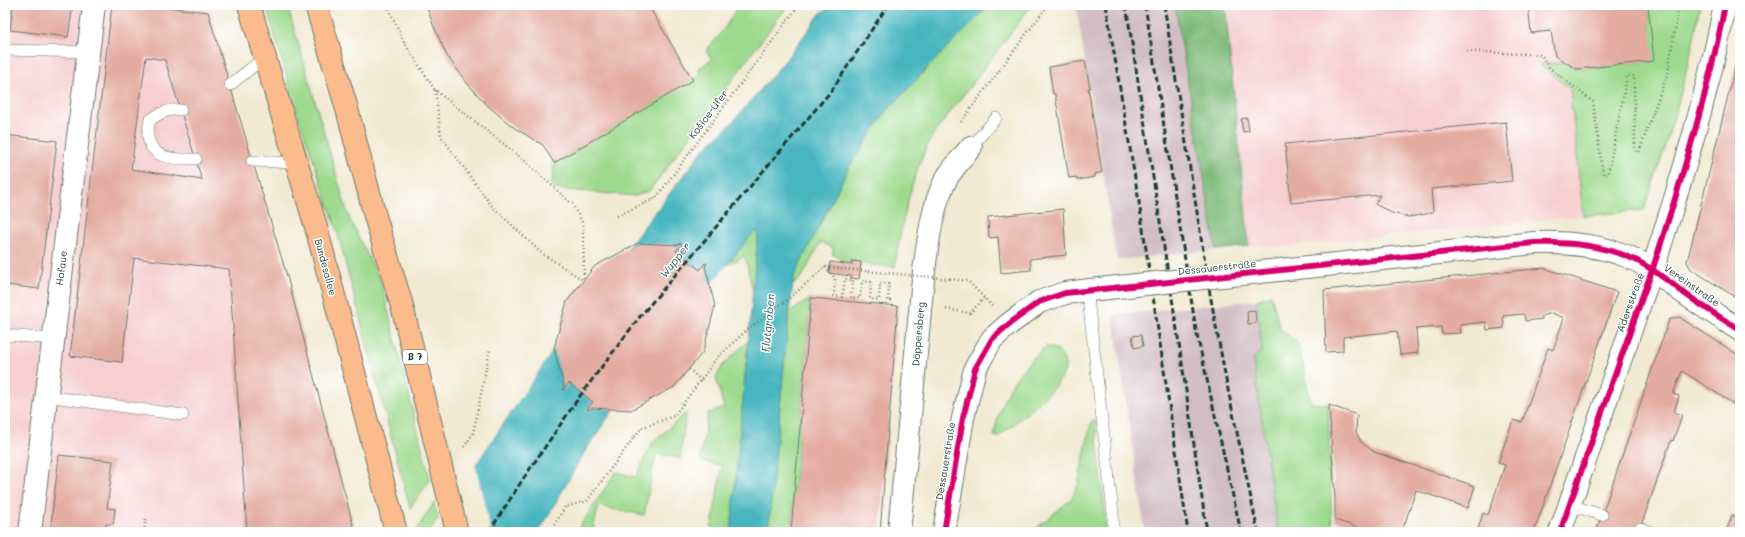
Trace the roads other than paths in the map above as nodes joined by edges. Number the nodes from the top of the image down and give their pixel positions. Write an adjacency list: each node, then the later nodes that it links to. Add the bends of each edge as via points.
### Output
1 (94, 5): 6 (street, Hofaue)
2 (249, 5): 7 (main road, Bundesallee)
3 (316, 5): 27 (main road, B 7, via 402,306)
4 (1724, 5): 15 (street, Adersstraße, via 1718,40 1690,151)
5 (5, 50): 6 (lane)
6 (87, 52): 19 (street, Hofaue)
7 (265, 57): 8 (lane); 14 (main road, Bundesallee)
8 (230, 85)
9 (181, 110): 12 (lane, via 161,112 150,120 148,136 155,151 169,158)
10 (996, 118): 11 (lane)
11 (971, 147): 28 (street, Döppersberg, via 948,177 939,197 929,238)
12 (196, 159)
13 (252, 161): 14 (lane)
14 (296, 163): 26 (main road, Bundesallee, via 316,227)
15 (1653, 269): 16 (street, Dessauerstraße, bridge, via 1623,254 1595,246 1562,242 1534,243); 17 (street, Vereinstraße, via 1685,294); 22 (street, Adersstraße)
16 (1087, 290): 29 (street, Dessauerstraße, via 1065,293 1039,302 992,339 975,369 963,418); 30 (lane, via 1113,513)
17 (1740, 330)
18 (5, 335): 19 (lane)
19 (53, 339): 20 (street, Hofaue)
20 (46, 396): 21 (lane); 25 (street, Hofaue)
21 (183, 414)
22 (1570, 505): 23 (lane); 31 (street, Adersstraße)
23 (1602, 515)
24 (1640, 528): 32 (lane)
25 (30, 532)
26 (396, 532)
27 (457, 532)
28 (899, 532)
29 (944, 532)
30 (1113, 532)
31 (1560, 532)
32 (1652, 532)

